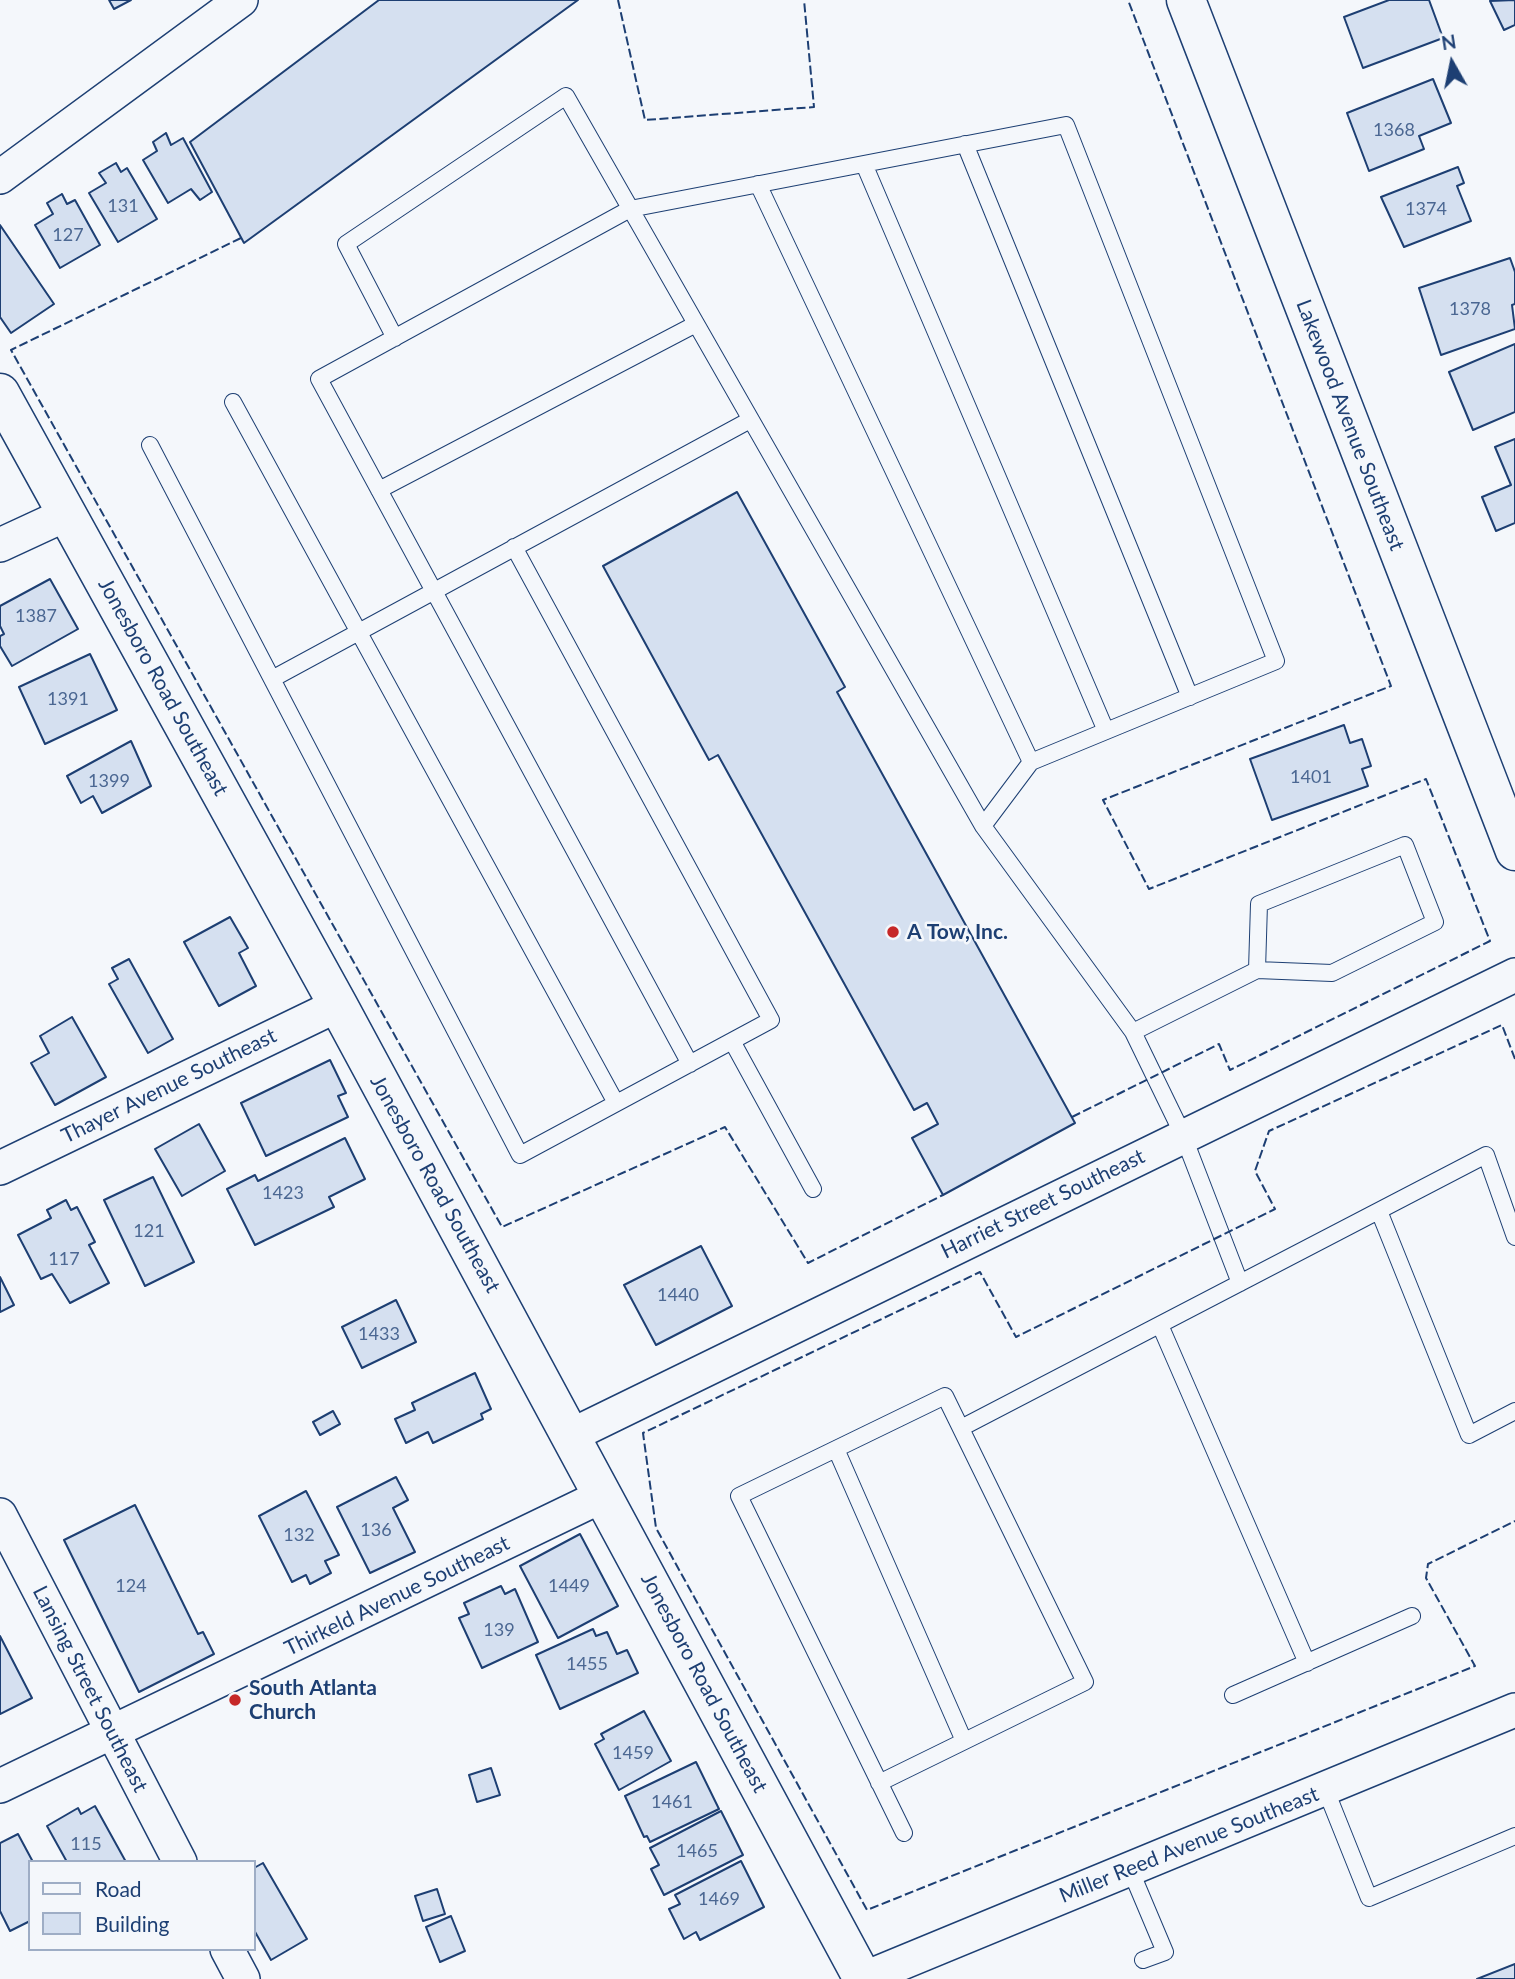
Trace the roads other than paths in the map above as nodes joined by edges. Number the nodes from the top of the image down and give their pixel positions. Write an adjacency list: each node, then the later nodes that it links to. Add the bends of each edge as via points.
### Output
1 (241, 0): 5 (street)
2 (1186, 0): 25 (main road, Lakewood Avenue Southeast)
3 (965, 144): 4 (lane); 21 (lane); 21 (lane, via 1066,125 1276,661)
4 (864, 164): 6 (lane); 22 (lane)
5 (0, 177)
6 (758, 184): 7 (lane); 23 (lane)
7 (630, 209): 8 (lane); 9 (lane); 9 (lane, via 565,96 346,244)
8 (696, 324): 12 (lane); 14 (lane)
9 (395, 338): 14 (lane, via 319,379)
10 (0, 393): 15 (main road, Jonesboro Road Southeast)
11 (233, 402): 19 (lane)
12 (750, 420): 17 (lane); 24 (lane)
13 (150, 444): 20 (lane)
14 (379, 490): 18 (lane)
15 (67, 514): 16 (street); 28 (main road, Jonesboro Road Southeast)
16 (0, 545)
17 (514, 547): 18 (lane); 30 (lane, via 771,1020)
18 (434, 591): 19 (lane); 31 (lane)
19 (359, 632): 20 (lane); 32 (lane)
20 (272, 679): 32 (lane, via 520,1155)
21 (1190, 697): 22 (lane)
22 (1106, 731): 23 (lane)
23 (1031, 762): 24 (lane)
24 (982, 826): 29 (lane)
25 (1515, 851)
26 (1257, 970): 26 (lane, via 1332,973 1435,922 1405,845 1259,904); 29 (lane)
27 (1515, 975): 33 (street, Harriet Street Southeast)
28 (338, 1005): 34 (street, Thayer Avenue Southeast); 42 (main road, Jonesboro Road Southeast)
29 (1133, 1032): 33 (lane)
30 (732, 1041): 31 (lane); 35 (lane)
31 (690, 1064): 32 (lane)
32 (616, 1104)
33 (1183, 1136): 38 (lane); 42 (street, Harriet Street Southeast)
34 (0, 1168)
35 (813, 1189)
36 (1379, 1211): 37 (lane, via 1486,1155); 38 (lane); 40 (lane, via 1469,1435)
37 (1515, 1237)
38 (1240, 1283): 39 (lane)
39 (1160, 1325): 41 (lane); 47 (lane)
40 (1515, 1412)
41 (961, 1428): 43 (lane, via 946,1396); 51 (lane, via 1085,1682)
42 (572, 1434): 44 (main road, Jonesboro Road Southeast)
43 (836, 1449): 51 (lane); 52 (lane, via 739,1496)
44 (604, 1495): 50 (street, Thirkeld Avenue Southeast); 62 (main road, Jonesboro Road Southeast)
45 (0, 1515): 50 (street, Lansing Street Southeast)
46 (1412, 1616): 47 (lane)
47 (1307, 1663): 48 (lane)
48 (1233, 1695)
49 (1513, 1718): 54 (street, Miller Reed Avenue Southeast)
50 (112, 1732): 53 (street, Thirkeld Avenue Southeast); 57 (street, Lansing Street Southeast)
51 (964, 1741): 52 (lane)
52 (879, 1783): 55 (lane)
53 (0, 1786)
54 (1325, 1788): 56 (lane, via 1368,1898); 58 (street, Miller Reed Avenue Southeast)
55 (904, 1833)
56 (1515, 1836)
57 (179, 1860)
58 (1130, 1869): 60 (lane, via 1165,1952); 62 (street, Miller Reed Avenue Southeast)
59 (228, 1951): 61 (street)
60 (1143, 1960)
61 (243, 1979)
62 (863, 1979)

